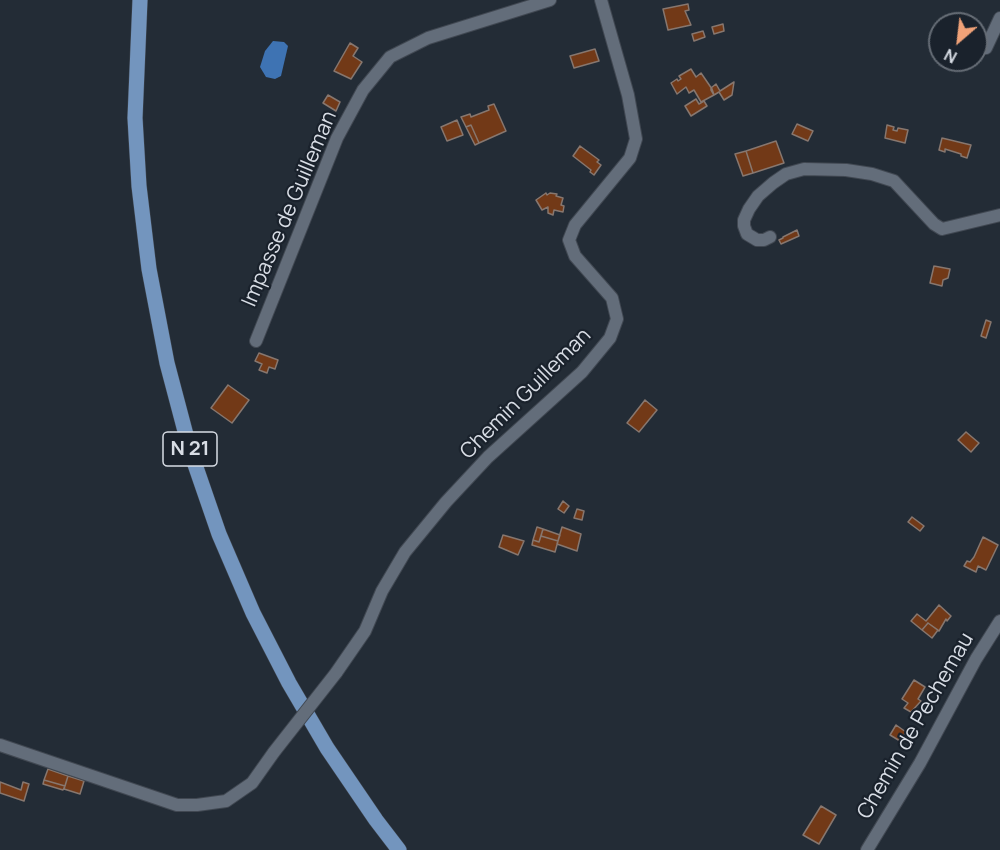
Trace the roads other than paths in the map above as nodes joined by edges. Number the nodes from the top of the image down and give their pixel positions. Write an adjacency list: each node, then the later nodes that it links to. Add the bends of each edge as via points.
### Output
1 (140, 0): 11 (main road, N 21, via 135,118 139,186 149,270 167,363 190,450 219,534 289,683 327,748)
2 (550, 0): 8 (street, Impasse de Guilleman, via 428,38 390,57 363,90 337,138)
3 (601, 0): 10 (street, Chemin Guilleman, bridge, via 628,94 636,139 630,158 575,225 569,240 575,256 612,298 617,319 610,338 582,372 488,457 405,552 365,631 252,783 226,801 177,805)
4 (1000, 18): 5 (street)
5 (988, 44)
6 (1000, 215): 7 (street, via 942,229 894,181 846,170 804,169 773,183 749,209 744,220 747,234 757,240)
7 (770, 237)
8 (256, 340)
9 (1000, 621): 12 (street, Chemin de Pechemau)
10 (0, 745)
11 (399, 850)
12 (867, 850)

